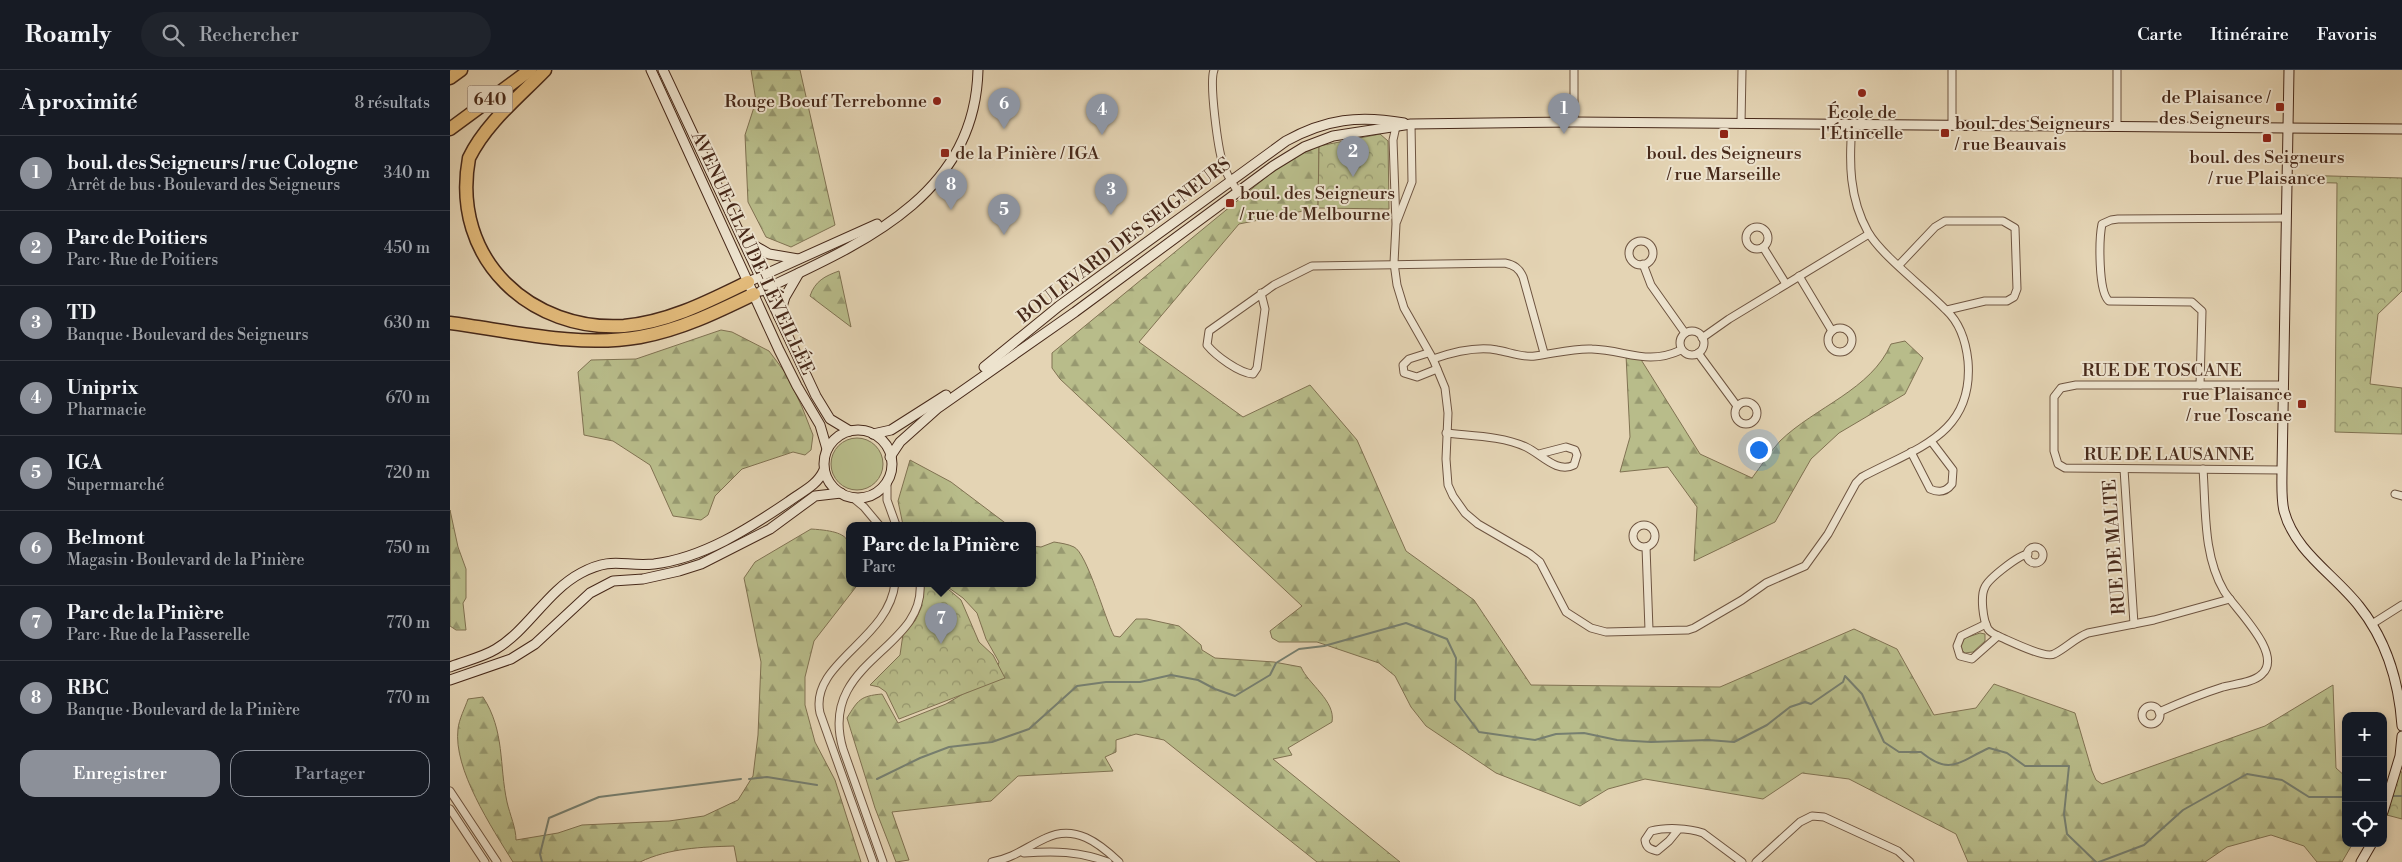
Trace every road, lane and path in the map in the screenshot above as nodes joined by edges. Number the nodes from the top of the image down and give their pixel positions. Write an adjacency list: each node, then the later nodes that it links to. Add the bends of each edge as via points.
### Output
1 (461, 70): 13 (highway, 640)
2 (530, 70): 22 (highway, 640)
3 (546, 70): 27 (highway, via 502,114 473,150 461,178)
4 (651, 70): 40 (street, AVENUE CLAUDE-LÉVEILLÉE)
5 (662, 70): 31 (street, AVENUE CLAUDE-LÉVEILLÉE)
6 (978, 70): 26 (street, via 973,113 957,153 934,186)
7 (1214, 70): 24 (street, via 1212,82 1219,150)
8 (1574, 70): 14 (street)
9 (1742, 70): 17 (street)
10 (1952, 70): 19 (street)
11 (2117, 70): 20 (street)
12 (2288, 70): 21 (street)
13 (450, 78)
14 (1574, 122): 16 (street, BOULEVARD DES SEIGNEURS); 17 (street, BOULEVARD DES SEIGNEURS)
15 (1396, 124): 16 (street, BOULEVARD DES SEIGNEURS); 24 (street, BOULEVARD DES SEIGNEURS, via 1355,118 1316,127 1281,144); 25 (street, BOULEVARD DES SEIGNEURS, via 1318,141 1285,158); 29 (street)
16 (1411, 124): 29 (street, via 1412,182)
17 (1741, 124): 18 (street, BOULEVARD DES SEIGNEURS)
18 (1852, 125): 19 (street, BOULEVARD DES SEIGNEURS); 30 (street, via 1852,188)
19 (1952, 126): 20 (street, BOULEVARD DES SEIGNEURS)
20 (2117, 127): 21 (street, BOULEVARD DES SEIGNEURS)
21 (2288, 128): 23 (street, BOULEVARD DES SEIGNEURS); 28 (street)
22 (450, 129)
23 (2402, 129)
24 (1231, 180): 25 (street); 62 (street, BOULEVARD DES SEIGNEURS, via 1059,306 939,400 891,430)
25 (1238, 192): 67 (street, BOULEVARD DES SEIGNEURS, via 938,408 900,442)
26 (898, 216): 33 (street); 38 (street, via 858,242)
27 (457, 217)
28 (2286, 218): 57 (street, via 2118,219 2102,224 2102,286 2104,297 2109,302 2192,302 2200,307); 58 (street)
29 (1396, 224): 35 (street)
30 (1869, 234): 37 (street); 39 (street)
31 (743, 240): 33 (street, via 769,254); 40 (street, AVENUE CLAUDE-LÉVEILLÉE)
32 (1763, 247): 41 (street)
33 (798, 259): 40 (street)
34 (472, 260): 40 (highway, via 500,289 527,307 559,319 591,325 623,326 661,319)
35 (1394, 263): 43 (street, via 1312,266); 52 (street, via 1404,308); 53 (street, via 1513,265 1523,276)
36 (1643, 264): 49 (street, via 1651,285)
37 (1899, 265): 45 (street); 45 (street, via 1935,227 1945,221 2003,221 2016,228 2017,290 2014,297 2007,301 1985,301)
38 (799, 273): 42 (street); 46 (street, via 785,297)
39 (1799, 276): 41 (street); 48 (street)
40 (754, 280): 42 (street, AVENUE CLAUDE-LÉVEILLÉE); 44 (street, AVENUE CLAUDE-LÉVEILLÉE)
41 (1786, 284): 50 (street)
42 (766, 289): 44 (street); 46 (street, AVENUE CLAUDE-LÉVEILLÉE)
43 (1261, 293): 43 (street, via 1265,309 1257,368 1253,374 1246,373 1212,351 1207,338 1209,331)
44 (754, 294): 47 (highway, via 685,325 618,340 576,340); 64 (street, AVENUE CLAUDE-LÉVEILLÉE, via 797,386 820,425)
45 (1947, 310): 63 (street, via 1965,341 1969,378 1965,398 1955,419)
46 (779, 317): 60 (street, AVENUE CLAUDE-LÉVEILLÉE, via 823,409 837,424)
47 (450, 322)
48 (1832, 332)
49 (1685, 333): 50 (street, via 1697,332); 51 (street, via 1680,342)
50 (1702, 338): 54 (street, via 1703,348)
51 (1682, 350): 53 (street, via 1656,358 1593,349); 54 (street, via 1691,355)
52 (1428, 352): 55 (street); 56 (street, via 1409,359 1403,365 1404,372 1417,376)
53 (1544, 353): 55 (street, via 1535,356 1481,348)
54 (1698, 353): 59 (street)
55 (1433, 360): 56 (street)
56 (1437, 369): 61 (street, via 1447,400)
57 (2200, 386): 58 (street, RUE DE TOSCANE); 68 (street, RUE DE TOSCANE, via 2076,385 2061,388 2054,397 2054,451)
58 (2284, 386): 72 (street)
59 (1737, 406)
60 (850, 431): 62 (street, via 864,430); 64 (street, via 835,438)
61 (1446, 433): 66 (street, via 1515,442); 87 (street, via 1446,472 1453,496 1478,524 1540,562 1566,612 1598,631)
62 (873, 434): 67 (street, via 883,442)
63 (1932, 441): 65 (street); 65 (street, via 1953,470 1952,484 1946,490 1930,490)
64 (827, 449): 71 (street)
65 (1911, 452): 87 (street, via 1856,483 1828,534 1805,566 1766,583 1694,628)
66 (1540, 454): 66 (street, via 1550,462 1570,468 1577,455 1571,447)
67 (890, 457): 73 (street, via 891,469)
68 (2058, 464): 69 (street, RUE DE LAUSANNE, via 2071,469)
69 (2124, 469): 70 (street, RUE DE LAUSANNE); 85 (street, RUE DE MALTE)
70 (2203, 469): 72 (street, RUE DE LAUSANNE); 82 (street, via 2210,555 2215,574)
71 (824, 470): 74 (street, via 831,484); 89 (street, via 816,483 755,524 703,550 653,564 616,562 598,565 578,575 496,650)
72 (2282, 470): 86 (street, via 2284,510 2298,542 2359,605)
73 (887, 480): 75 (street, via 872,495); 77 (street, via 887,500)
74 (841, 493): 75 (street); 90 (street, via 815,496 770,529 702,564 643,579 613,581 590,593 535,644 511,659)
75 (852, 498): 76 (street)
76 (876, 522)
77 (895, 522)
78 (1646, 547): 87 (street)
79 (2028, 554): 84 (street, via 2020,556 1986,584 1982,594)
80 (894, 587): 102 (street, via 885,614 828,676 818,699 821,718)
81 (920, 587): 103 (street, via 918,605 912,618 850,684 839,717 841,741)
82 (2230, 599): 85 (street); 91 (street, via 2264,644 2267,668 2261,676)
83 (2402, 604): 86 (street)
84 (1986, 624): 88 (street, via 1991,633); 88 (street, via 1961,636 1956,646 1960,656 1972,659)
85 (2134, 624): 88 (street, via 2078,636 2050,656)
86 (2372, 624): 92 (street, via 2395,674)
87 (1649, 630)
88 (1998, 636)
89 (450, 667)
90 (450, 680)
91 (2159, 712)
92 (2402, 726)
93 (2402, 736): 95 (street, via 2400,756)
94 (450, 791): 101 (street)
95 (2387, 802)
96 (450, 809): 100 (street)
97 (1678, 830): 97 (street, via 1657,851 1646,846 1647,835 1651,831); 107 (street, via 1703,833)
98 (2370, 847): 110 (street)
99 (1021, 853): 104 (street); 105 (street, via 1076,852); 106 (street, via 1047,837 1065,833 1084,835 1100,844)
100 (484, 862)
101 (497, 862)
102 (873, 862)
103 (883, 862)
104 (992, 862)
105 (1108, 862)
106 (1119, 862)
107 (1742, 862)
108 (1756, 862): 109 (street, via 1800,822 1812,816 1824,816 1898,851)
109 (1910, 862)
110 (2361, 862)

